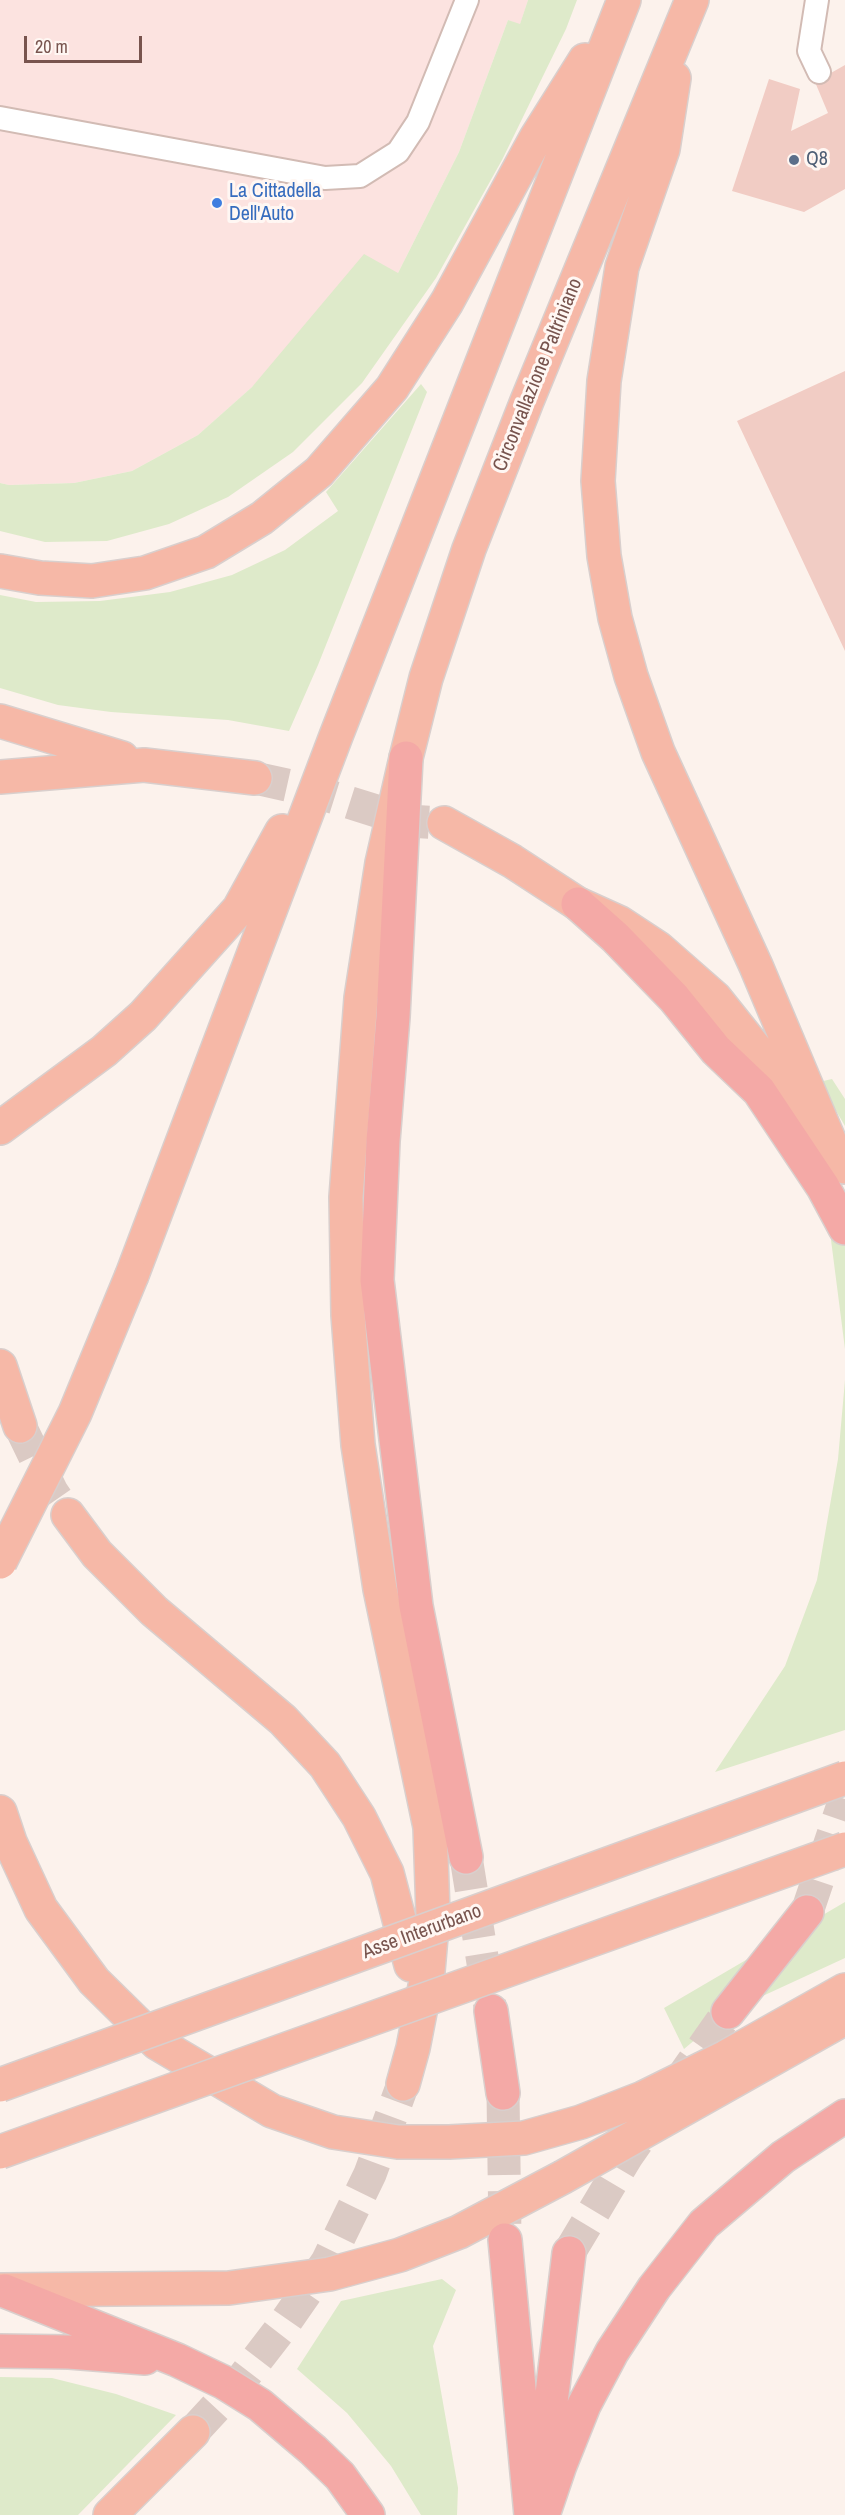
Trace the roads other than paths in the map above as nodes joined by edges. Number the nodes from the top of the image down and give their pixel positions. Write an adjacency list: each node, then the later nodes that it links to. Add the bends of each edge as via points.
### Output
1 (467, 0): 6 (lane, via 418,122 398,152 360,176 325,178)
2 (624, 0): 7 (highway, via 536,138 447,302 392,388 320,472 262,518 206,552 145,573 92,581); 9 (highway)
3 (817, 0): 5 (lane, via 809,51)
4 (687, 13): 10 (highway, Circonvallazione Paltriniano, via 469,549 426,678); 17 (highway, via 663,149 622,267 604,381 598,481 604,556 615,618 658,752)
5 (819, 72)
6 (0, 118)
7 (0, 571)
8 (0, 721): 11 (highway)
9 (336, 736): 16 (highway, via 239,909 143,1016 104,1051); 22 (highway, bridge, via 132,1275 75,1413)
10 (406, 758): 26 (highway, via 377,1280 416,1606); 31 (highway, Circonvallazione Paltriniano, via 382,863 361,998 345,1197 348,1316 358,1445 380,1589 430,1827 433,1914 428,1971)
11 (144, 765): 12 (highway); 13 (highway)
12 (0, 777)
13 (255, 778)
14 (444, 823): 15 (highway)
15 (578, 904): 17 (highway, via 620,923 658,948 715,998); 18 (highway, via 615,937 674,998 716,1050 759,1091 823,1187)
16 (0, 1128)
17 (838, 1155)
18 (845, 1228)
19 (0, 1366): 20 (highway)
20 (20, 1426)
21 (68, 1515): 31 (highway, via 97,1554 154,1611 283,1720 325,1765 359,1817 387,1873 409,1951)
22 (0, 1562)
23 (845, 1778): 34 (highway, Asse Interurbano, bridge)
24 (0, 1812): 28 (highway, via 41,1909 94,1981 157,2043 272,2111 333,2132 398,2142 524,2138 643,2098)
25 (845, 1849): 37 (highway, bridge)
26 (466, 1857)
27 (807, 1912): 30 (highway)
28 (845, 1990)
29 (491, 2011): 35 (highway)
30 (728, 2012)
31 (417, 2018): 33 (highway)
32 (845, 2018): 40 (highway, via 563,2177 459,2232 400,2255 330,2274 229,2288)
33 (403, 2084)
34 (0, 2085)
35 (503, 2093)
36 (845, 2116): 48 (highway, via 783,2157 704,2224 654,2288 612,2352 584,2405)
37 (0, 2152)
38 (505, 2240): 46 (highway)
39 (569, 2253): 47 (highway)
40 (2, 2290): 42 (highway)
41 (0, 2351): 42 (highway)
42 (177, 2360): 45 (highway, via 260,2405 340,2476)
43 (193, 2432): 44 (highway)
44 (110, 2515)
45 (368, 2515)
46 (531, 2515)
47 (537, 2515)
48 (543, 2515)

